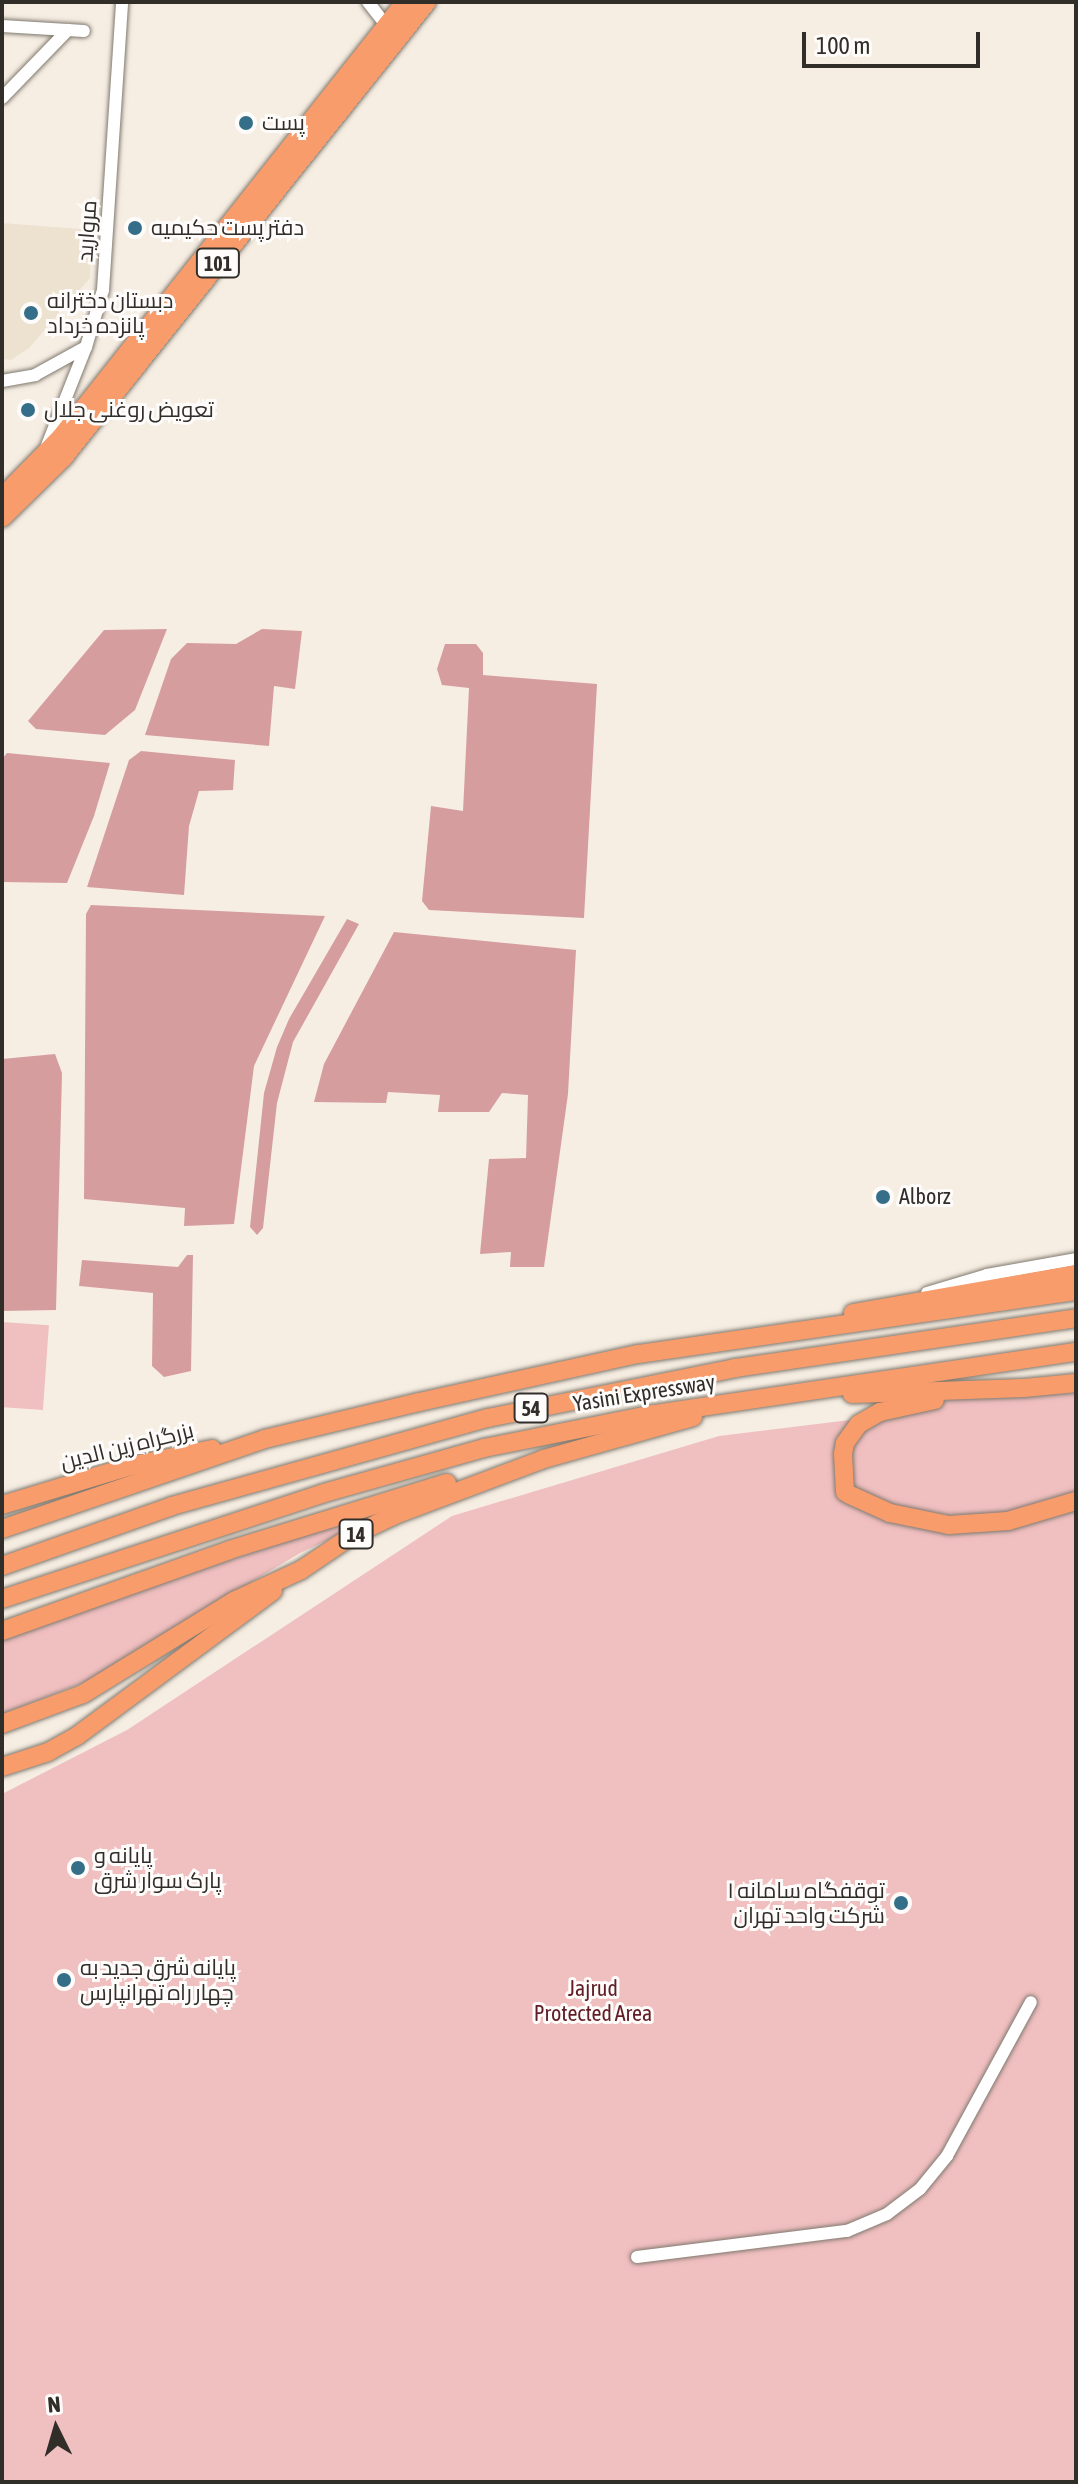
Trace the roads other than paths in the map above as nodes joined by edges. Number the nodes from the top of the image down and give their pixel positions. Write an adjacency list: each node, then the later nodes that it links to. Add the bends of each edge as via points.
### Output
1 (122, 2): 10 (street, مروارید, via 103,290)
2 (368, 2): 6 (street)
3 (405, 2): 6 (highway, 101)
4 (427, 2): 14 (highway, 101, via 64,457)
5 (2, 26): 7 (street)
6 (387, 26): 12 (highway, 101)
7 (68, 30): 8 (street); 9 (street)
8 (84, 31)
9 (2, 98)
10 (86, 347): 11 (street, via 35,375); 12 (street, مروارید)
11 (2, 381)
12 (44, 453): 13 (highway, 101)
13 (2, 497)
14 (2, 518)
15 (1076, 1259): 18 (street, via 987,1275)
16 (1076, 1274): 18 (highway)
17 (1076, 1291): 20 (highway)
18 (894, 1305): 20 (highway)
19 (1076, 1318): 31 (highway, Yasini Expressway / 54, via 735,1368 502,1415 172,1506)
20 (772, 1333): 26 (highway, via 638,1354)
21 (1076, 1352): 24 (highway, Yasini Expressway / 54)
22 (1074, 1387): 23 (highway)
23 (979, 1390): 24 (highway); 28 (highway, via 880,1412 859,1424 843,1454 847,1493 931,1524 1032,1516)
24 (762, 1398): 25 (highway, Yasini Expressway / 54)
25 (737, 1402): 27 (highway, 14); 33 (highway, Yasini Expressway / 54, via 484,1448 324,1493)
26 (265, 1439): 29 (highway, بزرگراه زین الدین, via 130,1466); 30 (highway)
27 (544, 1459): 32 (highway, 14, via 395,1515); 34 (highway, via 348,1512)
28 (1076, 1501)
29 (2, 1505)
30 (2, 1529)
31 (2, 1566)
32 (301, 1570): 35 (highway, 14, via 234,1601 83,1694); 36 (highway, via 77,1736)
33 (2, 1599)
34 (2, 1631)
35 (2, 1724)
36 (2, 1767)
37 (1031, 2002): 38 (street, via 947,2156 920,2189 887,2214 847,2231)
38 (637, 2257)

